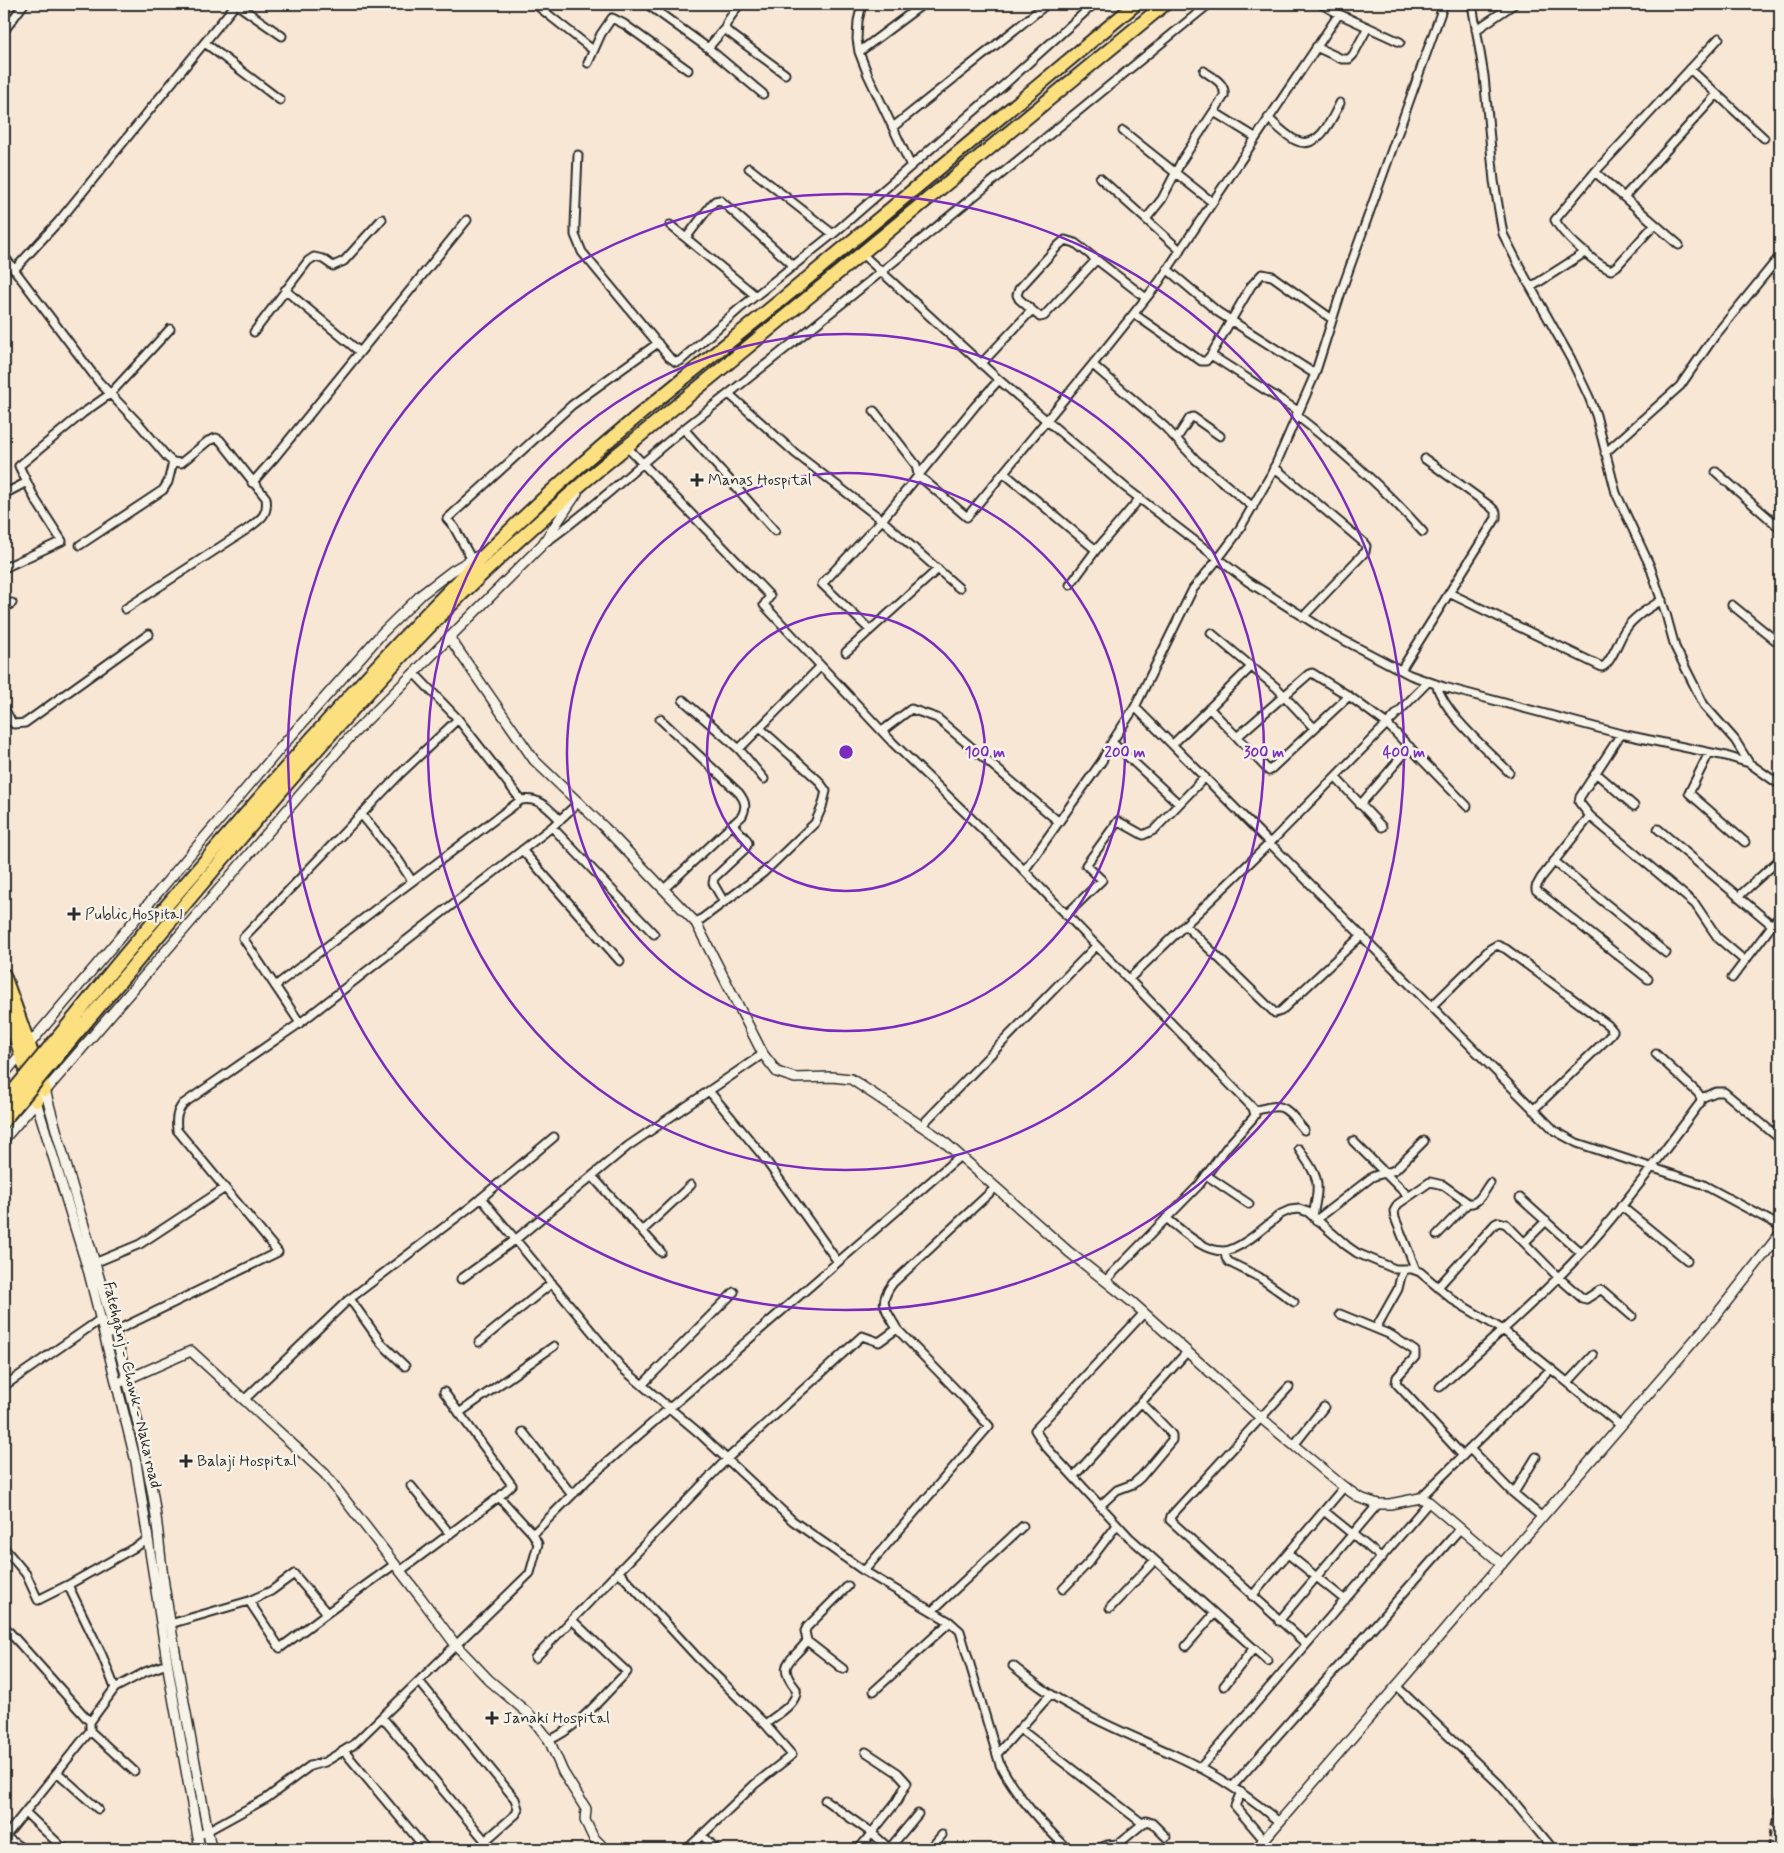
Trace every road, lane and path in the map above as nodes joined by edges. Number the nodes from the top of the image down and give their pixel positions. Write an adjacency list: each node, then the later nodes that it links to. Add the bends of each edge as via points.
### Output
1 (24, 4): 21 (street)
2 (236, 4): 22 (street); 24 (street)
3 (535, 4): 28 (street)
4 (647, 4): 27 (street)
5 (738, 4): 19 (street)
6 (862, 4): 29 (street, via 857,39)
7 (923, 4): 29 (street)
8 (1047, 4): 41 (street)
9 (1094, 4): 46 (street)
10 (1136, 4): 88 (highway, via 794,290)
11 (1165, 4): 63 (highway)
12 (1209, 4): 70 (street)
13 (1321, 4): 17 (street)
14 (1444, 4): 77 (street)
15 (1472, 4): 20 (street)
16 (1514, 4): 20 (street)
17 (1339, 14): 18 (street); 26 (street)
18 (1368, 27): 25 (street); 26 (street, via 1349,59)
19 (725, 28): 27 (street); 34 (street)
20 (1476, 30): 71 (street, via 1494,181 1504,234)
21 (4, 31)
22 (282, 36)
23 (1718, 38): 31 (street)
24 (205, 42): 37 (street); 69 (street, via 59,221)
25 (1400, 42)
26 (1316, 47): 40 (street)
27 (708, 48): 35 (street)
28 (593, 50): 30 (street); 32 (street, via 612,18)
29 (860, 52): 41 (street)
30 (588, 63)
31 (1690, 69): 36 (street); 49 (street)
32 (688, 70)
33 (1204, 71): 39 (street, via 1225,91)
34 (785, 74)
35 (762, 94)
36 (1716, 94): 44 (street); 51 (street)
37 (280, 100)
38 (1340, 102): 40 (street, via 1323,132 1303,144 1293,140)
39 (1214, 112): 43 (street); 48 (street)
40 (1268, 118): 43 (street)
41 (893, 127): 46 (street)
42 (1123, 131): 48 (street)
43 (1255, 137): 52 (street)
44 (1764, 138)
45 (578, 155): 81 (street, via 575,225 578,242 593,268)
46 (911, 166): 58 (street)
47 (749, 168): 58 (street)
48 (1176, 172): 52 (street); 53 (street, via 1162,199)
49 (1596, 172): 51 (street); 62 (street, via 1555,220)
50 (1100, 178): 53 (street)
51 (1624, 197): 56 (street)
52 (1212, 202): 61 (street)
53 (1146, 219): 61 (street)
54 (382, 220): 72 (street, via 344,261 334,266 314,257 308,260)
55 (467, 220): 82 (street)
56 (1655, 224): 60 (street); 62 (street, via 1611,270)
57 (670, 225): 59 (street)
58 (833, 234): 67 (street)
59 (686, 238): 67 (street, via 711,205 720,200); 73 (street)
60 (1679, 245)
61 (1180, 250): 68 (street)
62 (1586, 252): 71 (street)
63 (861, 253): 70 (street); 98 (highway)
64 (4, 256): 69 (street)
65 (1780, 256): 99 (street, via 1714,337 1680,386)
66 (1096, 260): 74 (street); 75 (street, via 1044,316); 75 (street, via 1065,240 1019,290 1019,299)
67 (794, 266): 73 (street)
68 (1167, 269): 74 (street); 78 (street)
69 (14, 270): 90 (street)
70 (880, 272): 85 (street); 91 (street)
71 (1530, 287): 99 (street, via 1589,396)
72 (285, 290): 80 (street); 82 (street)
73 (756, 296): 84 (street)
74 (1146, 298): 76 (street)
75 (1032, 311): 85 (street)
76 (1134, 314): 83 (street, via 1195,358 1206,361); 86 (street)
77 (1332, 319): 78 (street, via 1267,274 1262,274 1256,278); 87 (street)
78 (1231, 321): 83 (street); 87 (street)
79 (170, 329): 90 (street)
80 (254, 332)
81 (658, 343): 84 (street); 122 (street, via 572,405 447,519)
82 (360, 352): 109 (street)
83 (1211, 356): 93 (street)
84 (677, 362): 88 (street)
85 (981, 364): 89 (street)
86 (1093, 364): 94 (street); 97 (street)
87 (1315, 374): 93 (street)
88 (687, 375): 119 (highway, via 574,470)
89 (999, 380): 94 (street); 106 (street)
90 (110, 394): 101 (street); 108 (street, via 19,466)
91 (729, 394): 95 (street); 113 (street, via 795,453)
92 (874, 411): 106 (street, via 916,465)
93 (1297, 413): 103 (street); 116 (street, via 1395,500)
94 (1047, 420): 104 (street); 111 (street)
95 (684, 429): 102 (street); 115 (street)
96 (1220, 436): 97 (street, via 1193,417)
97 (1176, 438): 112 (street, via 1196,460)
98 (626, 446): 102 (street); 107 (highway)
99 (1606, 454): 128 (street, via 1616,493 1637,535)
100 (1425, 459): 127 (street, via 1496,512 1496,518)
101 (173, 462): 109 (street, via 181,463 216,438); 117 (street, via 163,490)
102 (641, 463): 118 (street); 140 (street, via 770,596 764,606)
103 (1274, 467): 112 (street); 133 (street, via 1366,546 1365,552)
104 (1004, 472): 106 (street, via 967,517); 120 (street)
105 (1716, 472): 114 (street)
106 (918, 475): 113 (street)
107 (586, 480): 118 (street); 214 (highway, via 432,624)
108 (27, 482): 110 (street); 123 (street, via 62,541)
109 (252, 483): 132 (street, via 266,498 268,508 264,516)
110 (4, 494)
111 (1140, 498): 120 (street); 121 (street)
112 (1253, 507): 121 (street)
113 (882, 520): 124 (street); 134 (street, via 822,584)
114 (1780, 528)
115 (775, 531)
116 (1423, 532)
117 (80, 545)
118 (542, 545): 137 (street)
119 (494, 546): 122 (street); 214 (highway, via 300,751 115,966)
120 (1096, 550): 125 (street)
121 (1218, 559): 133 (street); 149 (street, via 1193,589)
122 (472, 560): 216 (street, via 422,594 383,632 276,753)
123 (4, 568)
124 (938, 569): 126 (street); 134 (street)
125 (1070, 585)
126 (959, 588)
127 (1449, 593): 128 (street, via 1602,667 1608,664 1631,621); 142 (street)
128 (1662, 600): 165 (street, via 1675,647 1704,705)
129 (12, 604): 131 (street)
130 (1732, 605): 138 (street)
131 (4, 608)
132 (126, 609)
133 (1303, 617): 142 (street)
134 (870, 630): 139 (street)
135 (1211, 633): 141 (street)
136 (149, 634): 150 (street, via 25,723 14,724)
137 (449, 638): 143 (street); 173 (street, via 534,760)
138 (1780, 644)
139 (846, 652)
140 (821, 666): 155 (street); 157 (street)
141 (1251, 667): 146 (street); 151 (street)
142 (1401, 670): 144 (street)
143 (414, 673): 152 (street); 220 (street, via 349,738)
144 (1428, 682): 145 (street); 154 (street)
145 (1436, 684): 158 (street); 166 (street, via 1449,710)
146 (1284, 696): 147 (street, via 1312,673); 156 (street); 159 (street)
147 (1349, 696): 154 (street); 156 (street)
148 (683, 700): 163 (street)
149 (1135, 706): 160 (street); 161 (street)
150 (4, 708)
151 (1209, 708): 159 (street); 161 (street)
152 (458, 719): 172 (street); 178 (street)
153 (660, 719): 182 (street, via 745,801 746,809)
154 (1387, 724): 162 (street); 169 (street)
155 (760, 728): 163 (street); 195 (street, via 826,791 815,823 762,873)
156 (1314, 728): 159 (street, via 1269,770)
157 (882, 731): 181 (street, via 911,709 937,718); 191 (street)
158 (1621, 734): 164 (street); 167 (street)
159 (1237, 737)
160 (1112, 742): 174 (street); 181 (street)
161 (1173, 744): 168 (street)
162 (1410, 747): 175 (street); 176 (street)
163 (739, 749): 170 (street)
164 (1709, 753): 165 (street); 186 (street, via 1690,794)
165 (1749, 763): 171 (street)
166 (1509, 772)
167 (1596, 773): 177 (street); 179 (street, via 1579,802)
168 (1205, 777): 174 (street); 187 (street)
169 (1334, 777): 175 (street); 187 (street)
170 (764, 779)
171 (1780, 785)
172 (521, 800): 180 (street, via 532,798 547,806); 192 (street)
173 (579, 802): 180 (street); 193 (street)
174 (1179, 804): 196 (street, via 1154,830 1143,835 1118,821 1086,865 1102,880)
175 (1360, 804): 184 (street)
176 (1467, 806)
177 (1634, 806)
178 (361, 814): 192 (street); 211 (street, via 243,938)
179 (1590, 816): 190 (street); 206 (street, via 1695,904 1718,938)
180 (560, 820): 183 (street)
181 (1059, 822): 191 (street)
182 (732, 824): 193 (street); 195 (street, via 748,843 746,849 714,878 713,883)
183 (552, 827): 188 (street); 201 (street)
184 (1382, 827)
185 (1658, 829): 194 (street)
186 (1745, 842)
187 (1270, 843): 199 (street); 202 (street)
188 (522, 850): 205 (street); 215 (street)
189 (1780, 859): 194 (street)
190 (1554, 861): 204 (street); 210 (street, via 1536,890)
191 (1024, 871): 196 (street)
192 (412, 881): 211 (street)
193 (664, 889): 198 (street)
194 (1739, 896): 200 (street)
195 (724, 902): 198 (street)
196 (1066, 915): 203 (street)
197 (1780, 915): 200 (street)
198 (696, 923): 217 (street)
199 (1185, 925): 202 (street, via 1275,1013 1281,1011); 209 (street)
200 (1772, 925): 206 (street)
201 (654, 934)
202 (1362, 935): 213 (street)
203 (1096, 946): 209 (street); 228 (street)
204 (1666, 953)
205 (620, 961)
206 (1745, 961): 208 (street)
207 (4, 975): 216 (highway)
208 (1732, 978)
209 (1129, 979): 226 (street)
210 (1648, 979)
211 (275, 986): 215 (street)
212 (4, 1002): 216 (highway)
213 (1432, 1006): 225 (street); 225 (street, via 1497,945 1613,1030)
214 (82, 1018): 224 (highway, bridge); 227 (highway, bridge)
215 (300, 1023): 244 (street, via 183,1104 178,1111 177,1130)
216 (25, 1050): 219 (street); 220 (highway); 223 (highway, Fatehganj - Chowk - Naka road)
217 (763, 1054): 221 (street); 228 (street, via 777,1072 795,1078 851,1079)
218 (1656, 1054): 222 (street)
219 (4, 1074)
220 (45, 1090): 223 (street); 264 (street)
221 (709, 1091): 240 (street, via 628,1146); 263 (street, via 762,1155)
222 (1701, 1098): 232 (street, via 1724,1092); 237 (street)
223 (36, 1101): 231 (street); 264 (street, Fatehganj - Chowk - Naka road)
224 (4, 1102)
225 (1533, 1110): 237 (street, via 1567,1139)
226 (1254, 1112): 229 (street, via 1272,1106 1284,1107); 239 (street, via 1253,1118)
227 (4, 1120)
228 (921, 1126): 236 (street)
229 (1304, 1130)
230 (554, 1137): 246 (street)
231 (4, 1139)
232 (1780, 1139)
233 (1353, 1141): 238 (street)
234 (1424, 1141): 238 (street, via 1396,1169)
235 (1299, 1149): 252 (street, via 1318,1181)
236 (960, 1156): 243 (street); 263 (street)
237 (1652, 1166): 250 (street); 255 (street, via 1714,1190)
238 (1385, 1173): 245 (street); 252 (street, via 1372,1177)
239 (1206, 1175): 249 (street); 251 (street)
240 (592, 1176): 254 (street); 257 (street)
241 (1490, 1183): 248 (street, via 1476,1202)
242 (691, 1185): 254 (street)
243 (996, 1187): 269 (street, via 1069,1252); 280 (street, via 884,1295 885,1307)
244 (225, 1188): 264 (street, via 140,1244); 282 (street, via 278,1252)
245 (1408, 1196): 248 (street, via 1430,1182 1443,1185); 266 (street, via 1394,1211)
246 (481, 1198): 257 (street); 273 (street)
247 (1520, 1198): 253 (street)
248 (1468, 1203): 256 (street)
249 (1249, 1204)
250 (1621, 1206): 261 (street); 262 (street)
251 (1166, 1218): 259 (street, via 1205,1246); 269 (street)
252 (1314, 1218): 259 (street, via 1299,1209 1290,1210); 265 (street, via 1357,1253 1382,1265)
253 (1546, 1221): 258 (street); 261 (street)
254 (642, 1231): 260 (street)
255 (1780, 1233): 303 (street, via 1717,1314)
256 (1438, 1235)
257 (514, 1240): 268 (street); 270 (street)
258 (1524, 1242): 267 (street); 271 (street, via 1506,1224 1495,1224)
259 (1225, 1251): 274 (street, via 1229,1262 1259,1277)
260 (661, 1252)
261 (1581, 1253): 267 (street)
262 (1687, 1260)
263 (838, 1262): 300 (street)
264 (91, 1265): 278 (street, Fatehganj - Chowk - Naka road); 282 (street)
265 (1405, 1269): 266 (street); 279 (street, via 1398,1289)
266 (1416, 1270): 271 (street)
267 (1558, 1277): 277 (street, via 1582,1298 1603,1291); 281 (street)
268 (461, 1279)
269 (1106, 1280): 275 (street)
270 (552, 1283): 283 (street); 292 (street, via 622,1368)
271 (1438, 1287): 281 (street, via 1453,1300)
272 (734, 1292): 292 (street)
273 (350, 1299): 287 (street, via 382,1344); 297 (street)
274 (1294, 1302)
275 (1143, 1314): 285 (street); 310 (street, via 1035,1430 1046,1447)
276 (1340, 1314): 279 (street)
277 (1632, 1316)
278 (101, 1319): 282 (street, Fatehganj - Chowk - Naka road); 293 (street)
279 (1376, 1328): 307 (street, via 1415,1350 1415,1357 1396,1377 1396,1383)
280 (897, 1329): 309 (street, via 879,1342 862,1336); 336 (street, via 989,1426)
281 (1503, 1330): 288 (street); 295 (street)
282 (109, 1334): 289 (street); 291 (street, Fatehganj - Chowk - Naka road)
283 (479, 1342)
284 (554, 1346): 301 (street)
285 (1187, 1352): 298 (street); 302 (street)
286 (1594, 1355): 290 (street)
287 (405, 1366)
288 (1551, 1369): 290 (street); 306 (street)
289 (126, 1380): 291 (street); 297 (street, via 191,1351); 351 (street, via 152,1491)
290 (1568, 1382): 303 (street)
291 (117, 1384): 328 (street, Fatehganj - Chowk - Naka road, via 136,1462)
292 (642, 1385): 300 (street)
293 (4, 1386)
294 (1289, 1386): 302 (street)
295 (1440, 1388)
296 (444, 1392): 301 (street)
297 (244, 1400): 334 (street, via 325,1474)
298 (1141, 1402): 310 (street); 319 (street, via 1169,1431 1172,1440 1141,1477 1117,1490)
299 (1324, 1407): 305 (street)
300 (669, 1408): 309 (street); 314 (street)
301 (460, 1413): 315 (street, via 512,1485)
302 (1261, 1418): 305 (street); 341 (street, via 1170,1520)
303 (1620, 1425): 321 (street)
304 (523, 1432): 314 (street)
305 (1294, 1445): 312 (street)
306 (1470, 1449): 307 (street); 313 (street)
307 (1463, 1456): 316 (street)
308 (1536, 1457): 313 (street)
309 (727, 1459): 335 (street); 336 (street, via 793,1521)
310 (1074, 1476): 319 (street)
311 (411, 1486): 325 (street)
312 (1344, 1487): 318 (street, via 1369,1503); 320 (street)
313 (1514, 1493): 321 (street)
314 (572, 1495): 326 (street)
315 (499, 1497): 325 (street); 326 (street)
316 (1420, 1498): 317 (street); 318 (street)
317 (1429, 1502): 324 (street); 331 (street)
318 (1378, 1504): 327 (street)
319 (1100, 1506): 322 (street)
320 (1324, 1511): 327 (street); 330 (street)
321 (1542, 1517): 333 (street)
322 (1117, 1525): 332 (street); 340 (street, via 1089,1562)
323 (1023, 1526): 345 (street)
324 (1460, 1529): 333 (street); 381 (street)
325 (450, 1534): 334 (street)
326 (533, 1534): 354 (street, via 538,1544 530,1573)
327 (1353, 1534): 331 (street); 337 (street)
328 (148, 1540): 338 (street); 360 (street, Fatehganj - Chowk - Naka road)
329 (4, 1548): 338 (street, via 26,1574 38,1600)
330 (1288, 1554): 337 (street); 341 (street)
331 (1382, 1558): 342 (street)
332 (1154, 1561): 344 (street); 347 (street)
333 (1502, 1564): 365 (street)
334 (398, 1568): 346 (street); 354 (street)
335 (618, 1571): 348 (street); 371 (street, via 697,1657)
336 (864, 1571): 345 (street)
337 (1317, 1578): 342 (street); 349 (street)
338 (68, 1585): 366 (street)
339 (848, 1586): 353 (street, via 807,1627)
340 (1062, 1589)
341 (1252, 1596): 349 (street)
342 (1345, 1600): 355 (street)
343 (249, 1601): 346 (street, via 271,1591 294,1574); 346 (street, via 280,1648); 351 (street)
344 (1110, 1608)
345 (932, 1611): 350 (street)
346 (327, 1613)
347 (1214, 1614): 356 (street); 357 (street)
348 (572, 1620): 358 (street); 374 (street, via 627,1672 585,1715)
349 (1279, 1620): 355 (street)
350 (950, 1622): 367 (street); 377 (street, via 964,1639)
351 (170, 1624): 389 (street)
352 (4, 1626): 370 (street)
353 (807, 1641): 362 (street); 371 (street, via 786,1669 788,1679 796,1689 796,1697)
354 (455, 1644): 363 (street); 374 (street, via 489,1680 529,1714)
355 (1306, 1644): 378 (street)
356 (1186, 1646)
357 (1253, 1649): 359 (street); 364 (street)
358 (535, 1658)
359 (1268, 1661)
360 (168, 1664): 366 (street); 393 (street, Fatehganj - Chowk - Naka road)
361 (1013, 1666): 368 (street)
362 (843, 1669)
363 (419, 1681): 369 (street); 397 (street, via 515,1799 516,1814)
364 (1224, 1686)
365 (1396, 1686): 387 (street); 413 (street, via 1500,1785)
366 (115, 1688): 370 (street)
367 (874, 1691)
368 (1051, 1694): 372 (street); 378 (street)
369 (382, 1717): 375 (street); 397 (street)
370 (90, 1722): 373 (street)
371 (765, 1724): 391 (street, via 792,1755 755,1784)
372 (1020, 1729): 377 (street); 388 (street)
373 (90, 1731): 379 (street); 380 (street)
374 (549, 1740): 404 (street, via 586,1809 585,1820 593,1837)
375 (344, 1751): 389 (street, via 310,1766 267,1798); 402 (street)
376 (866, 1752): 390 (street, via 907,1784)
377 (997, 1754): 410 (street, via 1000,1765 1026,1806)
378 (1200, 1768): 381 (street)
379 (134, 1771)
380 (57, 1772): 384 (street); 385 (street)
381 (1232, 1787): 382 (street)
382 (1241, 1792): 387 (street); 396 (street, via 1235,1806)
383 (825, 1800): 390 (street)
384 (98, 1809)
385 (25, 1812): 394 (street); 399 (street)
386 (918, 1814): 408 (street)
387 (1279, 1822): 396 (street)
388 (1142, 1823): 395 (street, via 1149,1821); 411 (street, via 1118,1844)
389 (207, 1830): 393 (street); 401 (street)
390 (872, 1834): 407 (street); 408 (street)
391 (702, 1835): 405 (street); 406 (street)
392 (942, 1835): 409 (street)
393 (198, 1836): 400 (street, Fatehganj - Chowk - Naka road)
394 (4, 1837): 398 (street)
395 (1166, 1837)
396 (1264, 1840): 412 (street)
397 (485, 1841): 403 (street)
398 (23, 1849)
399 (64, 1849)
400 (200, 1849)
401 (211, 1849)
402 (426, 1849)
403 (492, 1849)
404 (605, 1849)
405 (687, 1849)
406 (716, 1849)
407 (860, 1849)
408 (890, 1849)
409 (930, 1849)
410 (1068, 1849)
411 (1097, 1849)
412 (1256, 1849)
413 (1553, 1849)

